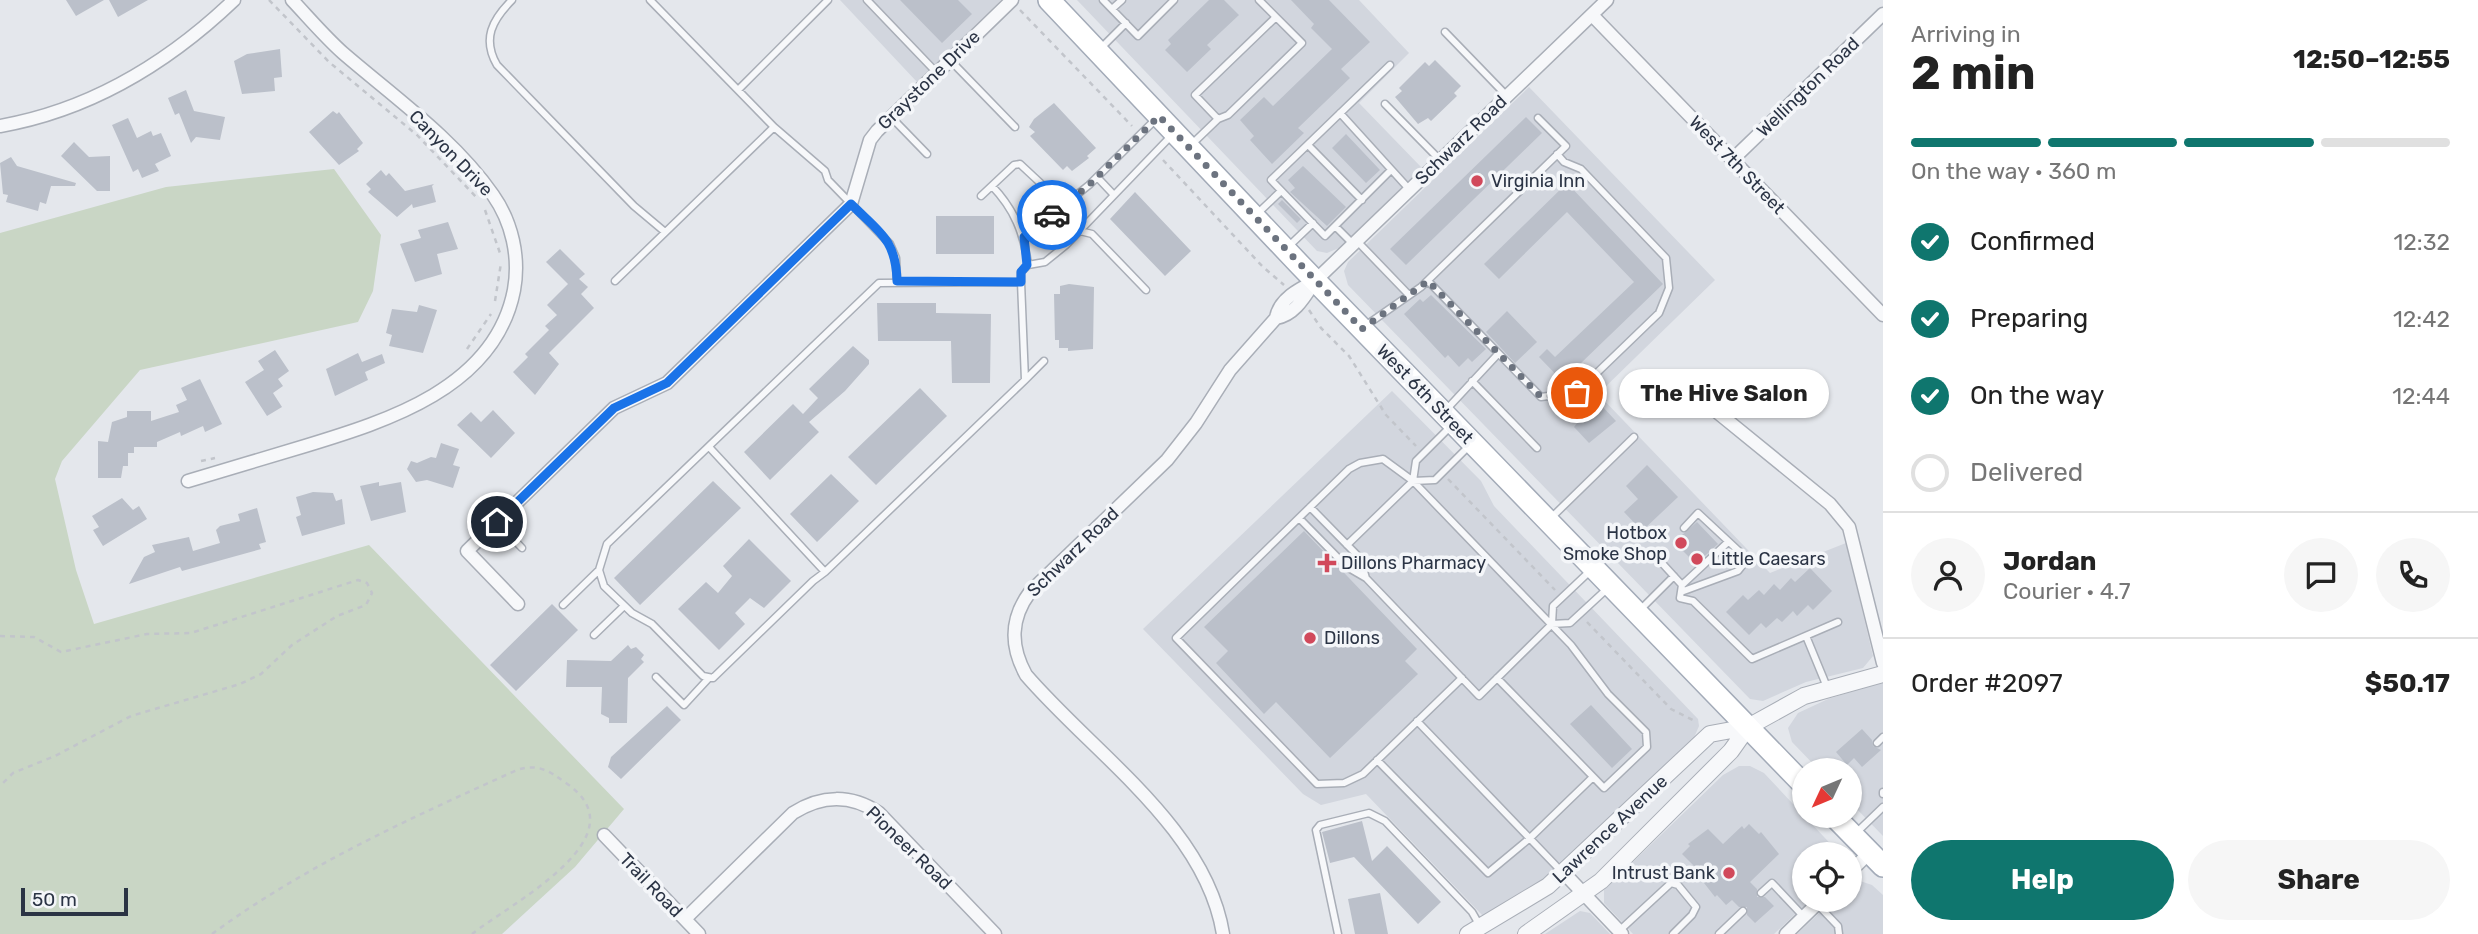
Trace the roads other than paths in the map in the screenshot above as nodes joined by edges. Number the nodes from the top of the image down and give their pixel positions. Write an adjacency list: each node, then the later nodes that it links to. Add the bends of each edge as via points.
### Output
1 (234, 0): 32 (street, via 194,36 123,83 51,114)
2 (292, 0): 80 (street, Canyon Drive, via 340,51 422,120 491,191 513,238 516,260 511,303 482,355 453,382 403,413)
3 (512, 0): 55 (lane, via 489,33 490,53 497,65)
4 (650, 0): 24 (lane)
5 (828, 0): 24 (lane)
6 (867, 0): 23 (lane)
7 (1012, 0): 21 (street, Graystone Drive)
8 (1049, 0): 20 (main road, West 6th Street)
9 (1103, 0): 14 (lane)
10 (1122, 0): 14 (lane)
11 (1174, 0): 18 (lane, via 1138,36)
12 (1259, 0): 17 (lane)
13 (1607, 0): 16 (street, Schwarz Road)
14 (1112, 9): 18 (lane)
15 (1883, 14): 40 (street, Wellington Road)
16 (1592, 15): 25 (street, Schwarz Road); 40 (street, West 7th Street)
17 (1276, 17): 31 (lane, via 1195,95); 31 (lane, via 1302,43)
18 (1126, 23): 20 (lane)
19 (1445, 32): 25 (lane)
20 (1098, 51): 28 (main road, West 6th Street)
21 (950, 60): 23 (street, Graystone Drive); 34 (lane)
22 (1390, 65): 27 (lane)
23 (937, 73): 29 (street, Graystone Drive)
24 (738, 90): 33 (lane)
25 (1507, 96): 39 (street, Schwarz Road)
26 (1385, 104): 39 (lane)
27 (1340, 113): 36 (lane); 41 (lane)
28 (1159, 116): 35 (main road, West 6th Street); 42 (lane)
29 (891, 117): 37 (lane); 50 (street, Graystone Drive, via 870,140)
30 (1538, 118): 38 (lane, via 1566,146)
31 (1219, 119): 35 (lane)
32 (0, 126)
33 (774, 127): 50 (lane, via 825,171); 55 (lane)
34 (1015, 127)
35 (1182, 140): 47 (lane); 52 (main road, West 6th Street)
36 (1308, 145): 45 (lane, via 1271,180); 49 (lane)
37 (927, 154)
38 (1557, 154): 64 (lane); 70 (lane, via 1581,169 1666,258 1666,303 1577,393 1541,397)
39 (1440, 160): 44 (street, Schwarz Road)
40 (1732, 160): 68 (street, West 7th Street)
41 (1391, 170): 44 (lane); 49 (lane)
42 (1097, 177): 47 (lane); 51 (lane)
43 (992, 186): 46 (lane, via 1020,164); 48 (lane); 57 (lane, via 1009,205)
44 (1410, 189): 58 (street, Schwarz Road)
45 (1281, 191): 52 (lane); 53 (lane)
46 (1050, 192)
47 (1113, 194): 56 (lane)
48 (981, 196)
49 (1362, 200): 54 (lane)
50 (851, 204): 62 (lane, via 890,244); 85 (street, Graystone Drive, via 667,383 614,408)
51 (1057, 210): 56 (lane, via 1064,227); 57 (lane)
52 (1254, 217): 59 (main road, West 6th Street)
53 (1313, 223): 54 (lane, via 1325,236); 59 (lane)
54 (1335, 226): 58 (lane)
55 (665, 232): 61 (lane)
56 (1080, 232): 60 (lane, via 1045,262); 66 (lane, via 1092,234)
57 (1024, 237): 60 (lane)
58 (1355, 242): 63 (street, Schwarz Road); 67 (lane)
59 (1285, 250): 63 (main road, West 6th Street)
60 (1027, 265): 65 (lane)
61 (615, 281)
62 (897, 281): 65 (lane); 78 (lane, via 879,283 868,291)
63 (1315, 281): 69 (main road, West 6th Street); 137 (street, Schwarz Road, via 1303,299 1285,316 1276,318 1230,370 1167,460 1030,592 1020,605 1013,632 1026,675 1194,854 1212,888)
64 (1428, 281): 67 (lane); 70 (lane)
65 (1021, 282): 72 (lane)
66 (1146, 290)
67 (1409, 295): 69 (lane)
68 (1883, 315)
69 (1362, 329): 75 (main road, West 6th Street)
70 (1498, 354): 73 (lane)
71 (1044, 361): 72 (lane)
72 (1025, 380): 93 (lane)
73 (1472, 381): 75 (lane); 79 (lane)
74 (1717, 411): 106 (street, via 1830,504 1849,527)
75 (1448, 418): 77 (main road, West 6th Street); 81 (lane, via 1416,460)
76 (1634, 437): 84 (lane)
77 (1472, 443): 81 (lane, via 1435,480); 84 (main road, West 6th Street)
78 (710, 448): 92 (lane, via 607,544); 93 (lane)
79 (1536, 448)
80 (188, 481)
81 (1413, 481): 82 (lane, via 1383,459 1373,460 1349,469); 88 (lane); 103 (lane)
82 (1310, 507): 83 (lane); 88 (lane)
83 (1299, 518): 95 (lane, via 1347,567); 116 (lane, via 1176,638 1317,784 1354,780)
84 (1548, 521): 91 (main road, West 6th Street)
85 (497, 522): 89 (lane); 98 (street, Graystone Drive, via 467,551)
86 (1684, 528): 87 (lane, via 1699,513)
87 (1727, 543): 97 (lane); 97 (lane, via 1742,554 1743,566)
88 (1347, 545): 95 (lane, via 1360,558)
89 (522, 548)
90 (1661, 562): 94 (lane)
91 (1594, 567): 96 (main road, West 6th Street); 103 (lane, via 1553,606)
92 (599, 570): 99 (lane); 100 (lane, via 604,586)
93 (825, 572): 110 (lane)
94 (1674, 576): 97 (lane); 101 (lane)
95 (1366, 578): 108 (lane)
96 (1611, 585): 101 (main road, West 6th Street); 103 (lane, via 1570,623)
97 (1682, 589): 105 (lane, via 1680,598 1693,601 1752,659)
98 (518, 604)
99 (563, 605)
100 (624, 606): 104 (lane); 110 (lane, via 652,624)
101 (1637, 612): 113 (main road, West 6th Street)
102 (1838, 622): 105 (lane)
103 (1552, 624): 109 (lane); 118 (lane, via 1646,733 1647,747 1604,788)
104 (594, 635)
105 (1806, 636): 111 (lane)
106 (1883, 672): 111 (street, Lawrence Avenue)
107 (656, 677): 110 (lane, via 684,705)
108 (1462, 678): 109 (lane, via 1479,696); 112 (lane)
109 (1497, 678): 118 (lane)
110 (708, 679)
111 (1827, 687): 113 (street, Lawrence Avenue)
112 (1417, 722): 116 (lane); 123 (lane)
113 (1748, 727): 117 (main road, West 6th Street); 125 (street, Lawrence Avenue, via 1710,734); 127 (street, Lawrence Avenue, via 1731,751)
114 (1883, 737): 115 (lane)
115 (1877, 743)
116 (1377, 760): 123 (lane, via 1488,873)
117 (1792, 773)
118 (1593, 777): 123 (lane)
119 (1883, 807): 122 (lane)
120 (1846, 828): 122 (main road)
121 (604, 835): 132 (street, Trail Road)
122 (1853, 835): 124 (main road)
123 (1530, 838): 125 (lane)
124 (1876, 859)
125 (1564, 873): 127 (street); 133 (street, Lawrence Avenue)
126 (1761, 893): 131 (lane, via 1772,883)
127 (1584, 895): 134 (street); 139 (street, Lawrence Avenue)
128 (1743, 911): 141 (lane)
129 (1808, 912): 131 (street)
130 (1827, 912): 143 (lane)
131 (1804, 916): 142 (street)
132 (685, 919): 135 (street, Trail Road); 136 (street, Pioneer Road, via 793,813 839,799 867,805 878,813)
133 (1475, 931): 138 (lane, via 1472,912 1385,821 1369,813 1320,825 1316,830)
134 (1621, 933): 140 (lane, via 1671,883 1696,906)
135 (699, 934)
136 (995, 934)
137 (1223, 934)
138 (1338, 934)
139 (1526, 934)
140 (1673, 934)
141 (1719, 934)
142 (1786, 934)
143 (1839, 934)

